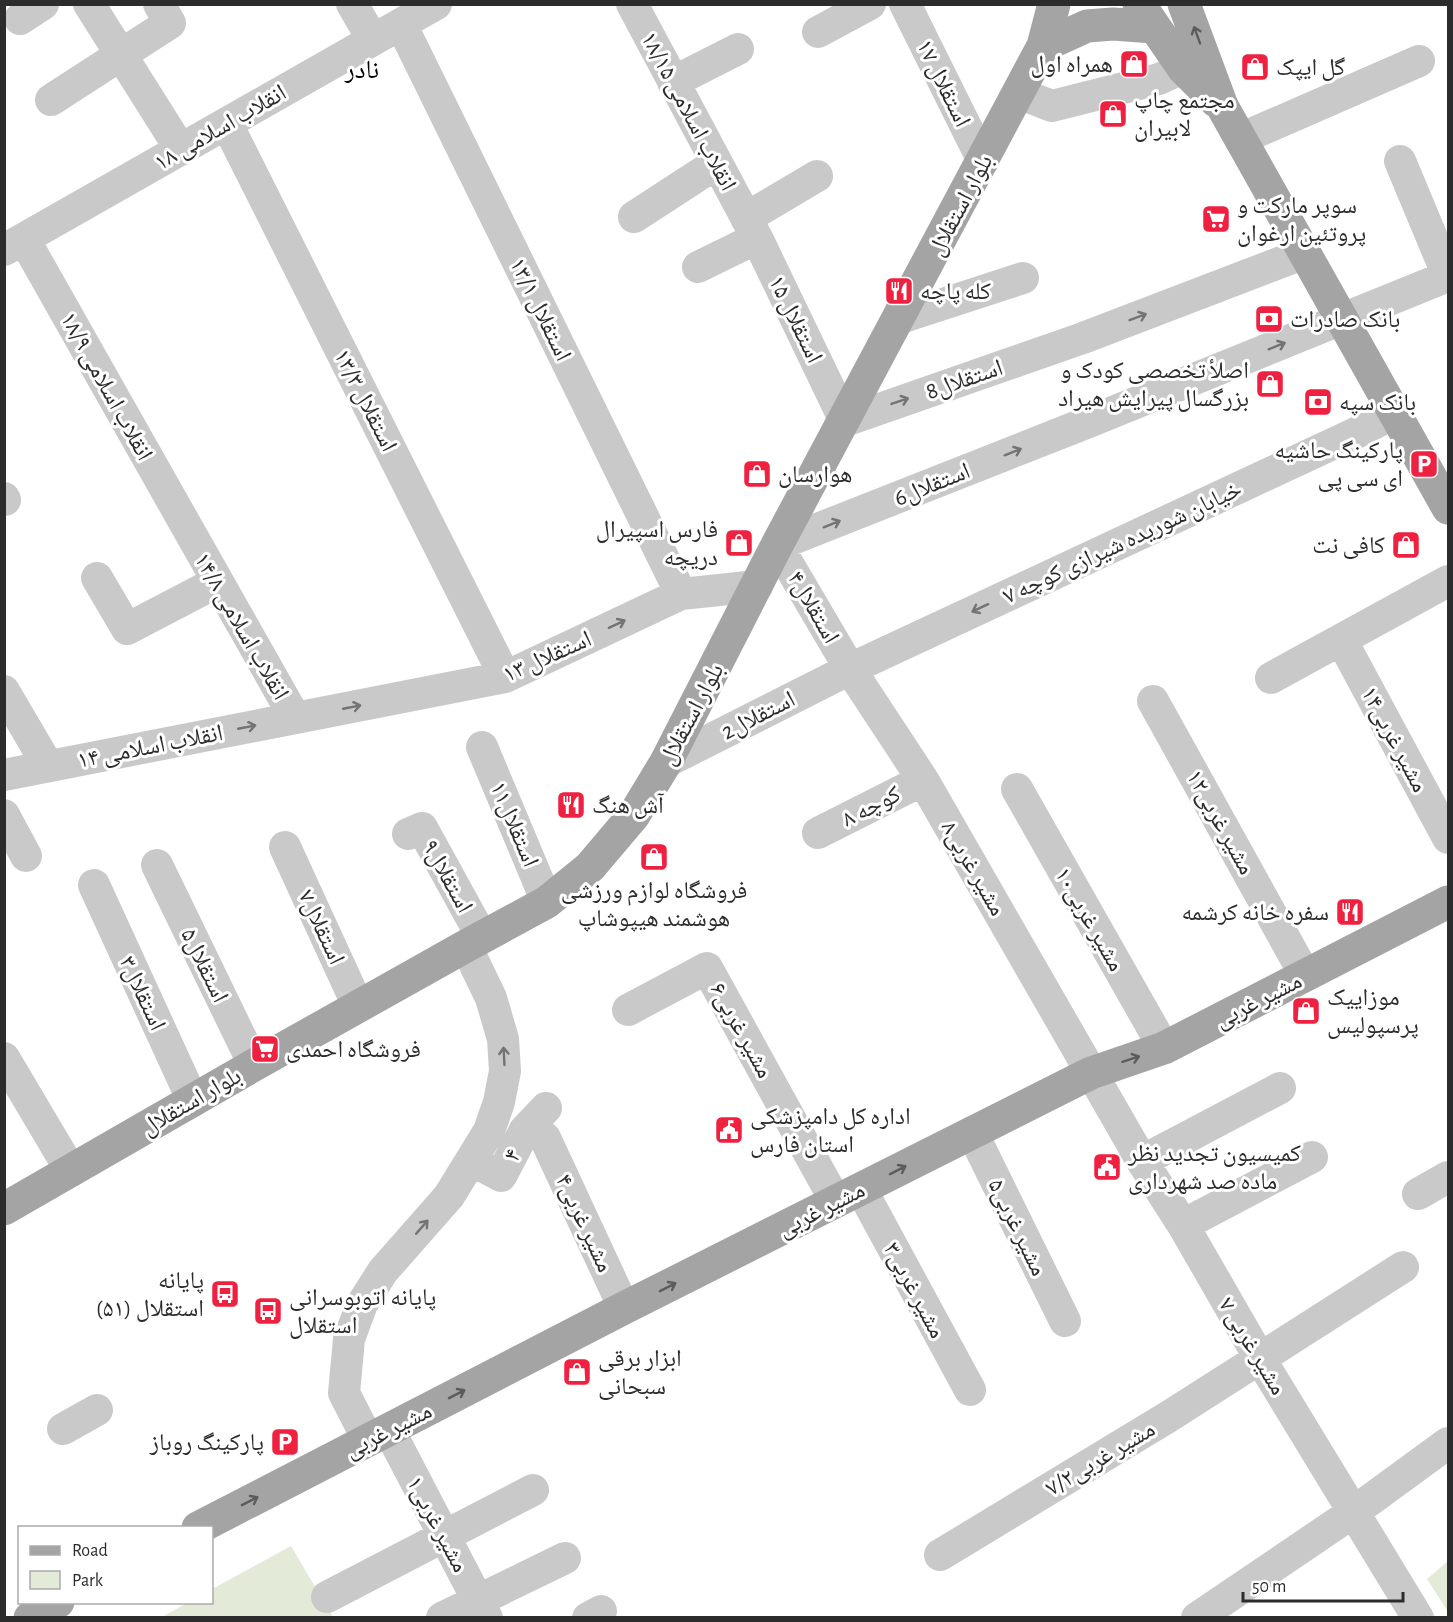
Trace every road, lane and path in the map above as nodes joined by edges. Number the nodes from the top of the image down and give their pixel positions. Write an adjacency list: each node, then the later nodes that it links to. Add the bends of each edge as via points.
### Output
1 (89, 4): 17 (street)
2 (159, 4): 17 (street, via 170,23)
3 (352, 4): 14 (street)
4 (436, 4): 12 (street, ۱۸ انقلاب اسلامی)
5 (632, 4): 20 (street, ۱۸/۱۵ انقلاب اسلامی)
6 (870, 4): 13 (street)
7 (905, 4): 27 (street, ۱۷ استقلال)
8 (1054, 4): 15 (main road, بلوار استقلال)
9 (1080, 4): 15 (main road, بلوار استقلال)
10 (1184, 4): 23 (main road, one-way to 10)
11 (1147, 16): 15 (main road, via 1087,26); 19 (main road)
12 (401, 24): 14 (street, ۱۸ انقلاب اسلامی); 49 (street, ۱۳/۱ استقلال)
13 (818, 32)
14 (373, 40): 24 (street, ۱۸ انقلاب اسلامی)
15 (1043, 46): 21 (main road, بلوار استقلال)
16 (738, 49): 20 (street)
17 (120, 54): 22 (street); 26 (street)
18 (1419, 62): 25 (street)
19 (1183, 68): 21 (street, via 1159,80 1052,106); 23 (main road)
20 (673, 82): 29 (street, ۱۸/۱۵ انقلاب اسلامی)
21 (1018, 93): 27 (main road, بلوار استقلال)
22 (51, 100)
23 (1222, 106): 25 (main road)
24 (226, 124): 26 (street, ۱۸ انقلاب اسلامی); 52 (street, ۱۳/۳ استقلال)
25 (1240, 139): 34 (main road)
26 (181, 150): 33 (street, ۱۸ انقلاب اسلامی)
27 (983, 161): 38 (main road, بلوار استقلال)
28 (1400, 161): 36 (street)
29 (717, 163): 31 (street); 32 (street, ۱۸/۱۵ انقلاب اسلامی)
30 (817, 176): 32 (street)
31 (634, 217)
32 (751, 228): 35 (street); 41 (street, ۱۵ استقلال)
33 (10, 245): 43 (street, ۱۸/۹ انقلاب اسلامی)
34 (1305, 252): 39 (main road); 41 (street, استقلال8, one-way to 34, via 1083,338)
35 (698, 267)
36 (1448, 276): 39 (street, استقلال6)
37 (1023, 278): 38 (street)
38 (900, 318): 41 (main road, بلوار استقلال)
39 (1341, 318): 40 (main road); 44 (street, استقلال6, one-way to 39)
40 (1394, 413): 42 (main road); 51 (street, خیابان شوریده شیرازی کوچه ۷, one-way to 51)
41 (845, 421): 44 (main road, بلوار استقلال)
42 (1449, 508)
43 (190, 533): 47 (street, ۱۴/۸ انقلاب اسلامی)
44 (777, 545): 48 (main road, بلوار استقلال); 51 (street, استقلال۴)
45 (97, 578): 47 (street, via 127,629)
46 (1449, 581): 50 (street)
47 (217, 582): 56 (street, ۱۴/۸ انقلاب اسلامی)
48 (757, 586): 49 (street, ۱۳ استقلال); 58 (main road, بلوار استقلال)
49 (681, 594): 52 (street, ۱۳ استقلال, one-way to 49)
50 (1342, 641): 53 (street); 66 (street, مشیر غربی۱۴)
51 (850, 669): 58 (street, 2استقلال); 61 (street, مشیر غربی۸)
52 (505, 677): 56 (street, ۱۳ استقلال, one-way to 52)
53 (1271, 678)
54 (4, 691): 59 (street)
55 (1153, 701): 74 (street, مشیر غربی۱۲)
56 (295, 718): 59 (street, ۱۴ انقلاب اسلامی, one-way to 56)
57 (482, 747): 71 (street, استقلال۱۱)
58 (666, 762): 71 (main road, بلوار استقلال, via 634,815 590,867)
59 (48, 766): 60 (street, ۱۴ انقلاب اسلامی)
60 (4, 775)
61 (923, 780): 64 (street, کوچه ۸); 80 (street, مشیر غربی۸)
62 (1017, 789): 77 (street, ۱۰مشیر غربی)
63 (4, 815): 68 (street)
64 (818, 833)
65 (408, 834): 73 (street, استقلال۹, via 422,828)
66 (1449, 838)
67 (285, 847): 75 (street, استقلال۷)
68 (26, 856)
69 (157, 866): 79 (street, استقلال۵)
70 (94, 885): 82 (street, استقلال۳)
71 (547, 902): 73 (main road, بلوار استقلال)
72 (1449, 902): 74 (main road, مشیر غربی)
73 (474, 942): 75 (main road, بلوار استقلال); 86 (street, one-way to 73, via 489,1131 505,1071 503,1038)
74 (1305, 975): 77 (main road, مشیر غربی)
75 (358, 1006): 79 (main road, بلوار استقلال)
76 (628, 1010): 91 (street, مشیر غربی۶, via 707,968)
77 (1164, 1048): 80 (main road, مشیر غربی, one-way to 77)
78 (4, 1058): 88 (street)
79 (254, 1065): 82 (main road, بلوار استقلال)
80 (1091, 1073): 84 (main road, مشیر غربی); 87 (street, مشیر غربی ۷)
81 (1280, 1088): 87 (street)
82 (193, 1101): 88 (main road, بلوار استقلال)
83 (546, 1123): 86 (street, ۴, via 525,1130 501,1176); 95 (street, مشیر غربی۴)
84 (972, 1132): 91 (main road, مشیر غربی, one-way to 84); 96 (street, مشیر غربی۵)
85 (1312, 1156): 93 (street)
86 (471, 1160): 101 (street, مشیر غربی۱, one-way to 86, via 344,1393 349,1339 362,1304 383,1271 449,1196)
87 (1142, 1161): 93 (street, مشیر غربی ۷)
88 (71, 1171): 92 (main road, بلوار استقلال)
89 (1449, 1176): 90 (street)
90 (1418, 1194)
91 (849, 1196): 95 (main road, مشیر غربی, one-way to 91); 98 (street, مشیر غربی۳)
92 (4, 1209)
93 (1183, 1225): 97 (street, مشیر غربی ۷)
94 (1403, 1267): 97 (street, ۷/۲مشیر غربی)
95 (624, 1308): 101 (main road, مشیر غربی, one-way to 95)
96 (1065, 1321)
97 (1259, 1357): 104 (street, مشیر غربی ۷); 107 (street, ۷/۲مشیر غربی)
98 (970, 1390)
99 (97, 1410): 100 (street)
100 (63, 1429)
101 (378, 1435): 105 (main road, مشیر غربی, one-way to 101); 106 (street, مشیر غربی۱)
102 (1449, 1443): 104 (street)
103 (532, 1490): 106 (street)
104 (1355, 1511): 114 (street); 115 (street, مشیر غربی ۷)
105 (200, 1526)
106 (445, 1537): 109 (street); 111 (street, مشیر غربی۱)
107 (940, 1555)
108 (565, 1558): 111 (street)
109 (327, 1597)
110 (54, 1604): 112 (main road)
111 (482, 1609): 113 (street)
112 (30, 1617)
113 (442, 1617)
114 (1197, 1617)
115 (1418, 1617)

